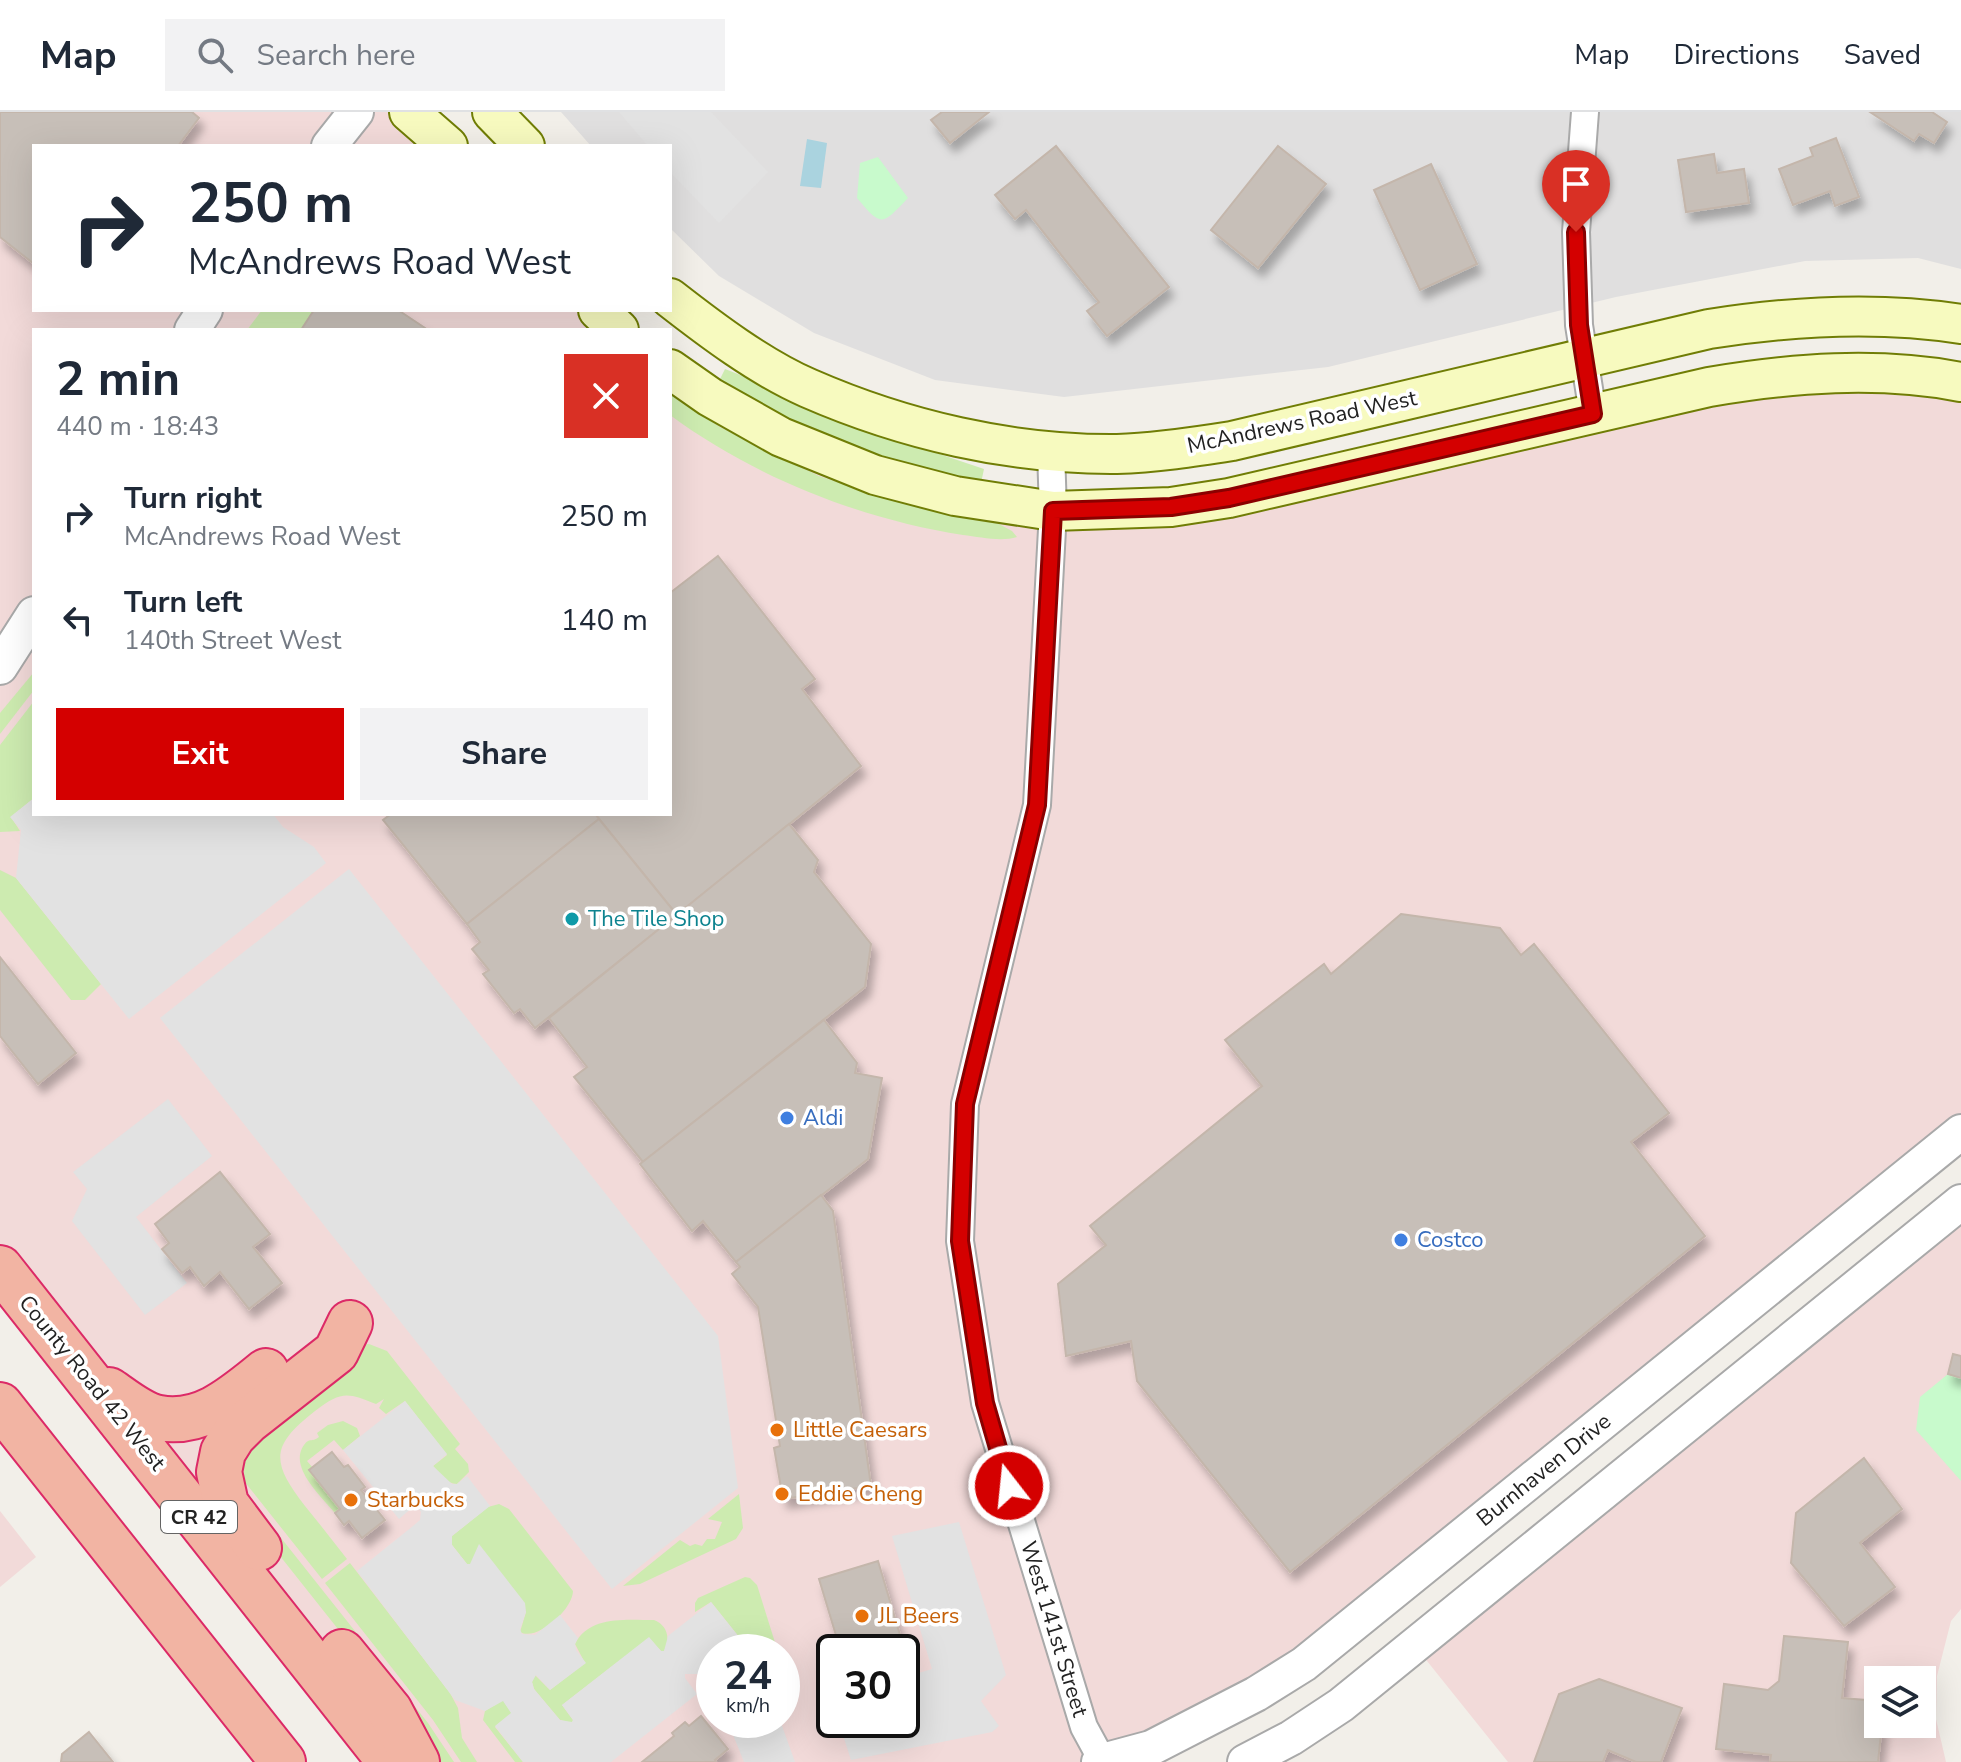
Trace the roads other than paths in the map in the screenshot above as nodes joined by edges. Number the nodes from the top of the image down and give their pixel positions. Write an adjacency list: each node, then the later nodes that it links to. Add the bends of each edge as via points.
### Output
1 (356, 112): 5 (street)
2 (409, 112): 6 (main road)
3 (492, 112): 7 (main road)
4 (1585, 112): 12 (street, via 1576,232)
5 (331, 144)
6 (446, 144)
7 (523, 144)
8 (672, 299): 16 (main road, McAndrews Road West, via 740,349 806,387 895,421)
9 (600, 312): 11 (main road)
10 (1961, 324): 12 (main road, McAndrews Road West, via 1818,317 1765,321)
11 (617, 328)
12 (1583, 357): 15 (street); 16 (main road, McAndrews Road West, via 1232,441 1117,454)
13 (672, 370): 17 (main road, via 781,437 875,475 955,496)
14 (1961, 382): 15 (main road, via 1816,372 1709,387)
15 (1593, 414): 17 (main road, via 1229,498 1171,507)
16 (1051, 451): 17 (street, West 141st Street)
17 (1053, 511): 28 (street, West 141st Street, via 1037,805 965,1104 960,1241 985,1403 1084,1727)
18 (32, 617): 19 (street)
19 (0, 667)
20 (1961, 1132): 28 (street, Burnhaven Drive, via 1304,1664 1151,1748)
21 (1961, 1202): 29 (street, via 1341,1705)
22 (0, 1268): 23 (highway, County Road 42 West / CR 42)
23 (83, 1372): 26 (highway, County Road 42 West / CR 42); 27 (highway, via 157,1418 190,1418 229,1400 318,1330 350,1323 336,1352 233,1436 219,1472 226,1504 390,1711)
24 (0, 1405): 25 (highway)
25 (283, 1762)
26 (390, 1762)
27 (417, 1762)
28 (1101, 1762)
29 (1245, 1762)

